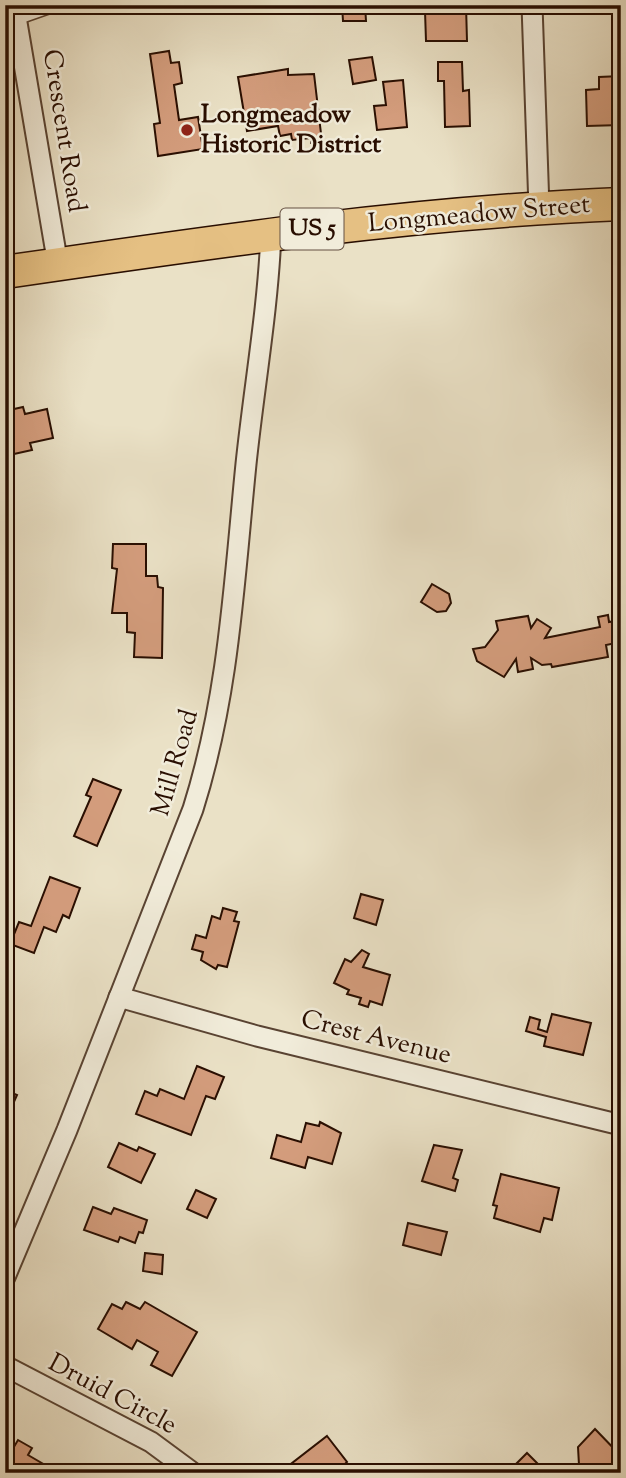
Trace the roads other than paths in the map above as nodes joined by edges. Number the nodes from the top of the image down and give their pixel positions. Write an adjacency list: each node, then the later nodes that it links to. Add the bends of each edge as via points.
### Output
1 (58, 5): 3 (lane)
2 (532, 5): 5 (street)
3 (16, 12): 7 (street, Crescent Road)
4 (621, 204): 5 (main road, Longmeadow Street / US 5)
5 (540, 208): 6 (main road, Longmeadow Street / US 5)
6 (271, 233): 7 (main road, Longmeadow Street / US 5); 9 (street, Mill Road, via 218,718 193,809)
7 (58, 265): 8 (main road, Longmeadow Street / US 5)
8 (5, 272)
9 (119, 997): 10 (street, Crest Avenue); 11 (street, Mill Road)
10 (621, 1125)
11 (5, 1277)
12 (5, 1366): 13 (street, Druid Circle, via 151,1442)
13 (193, 1473)

